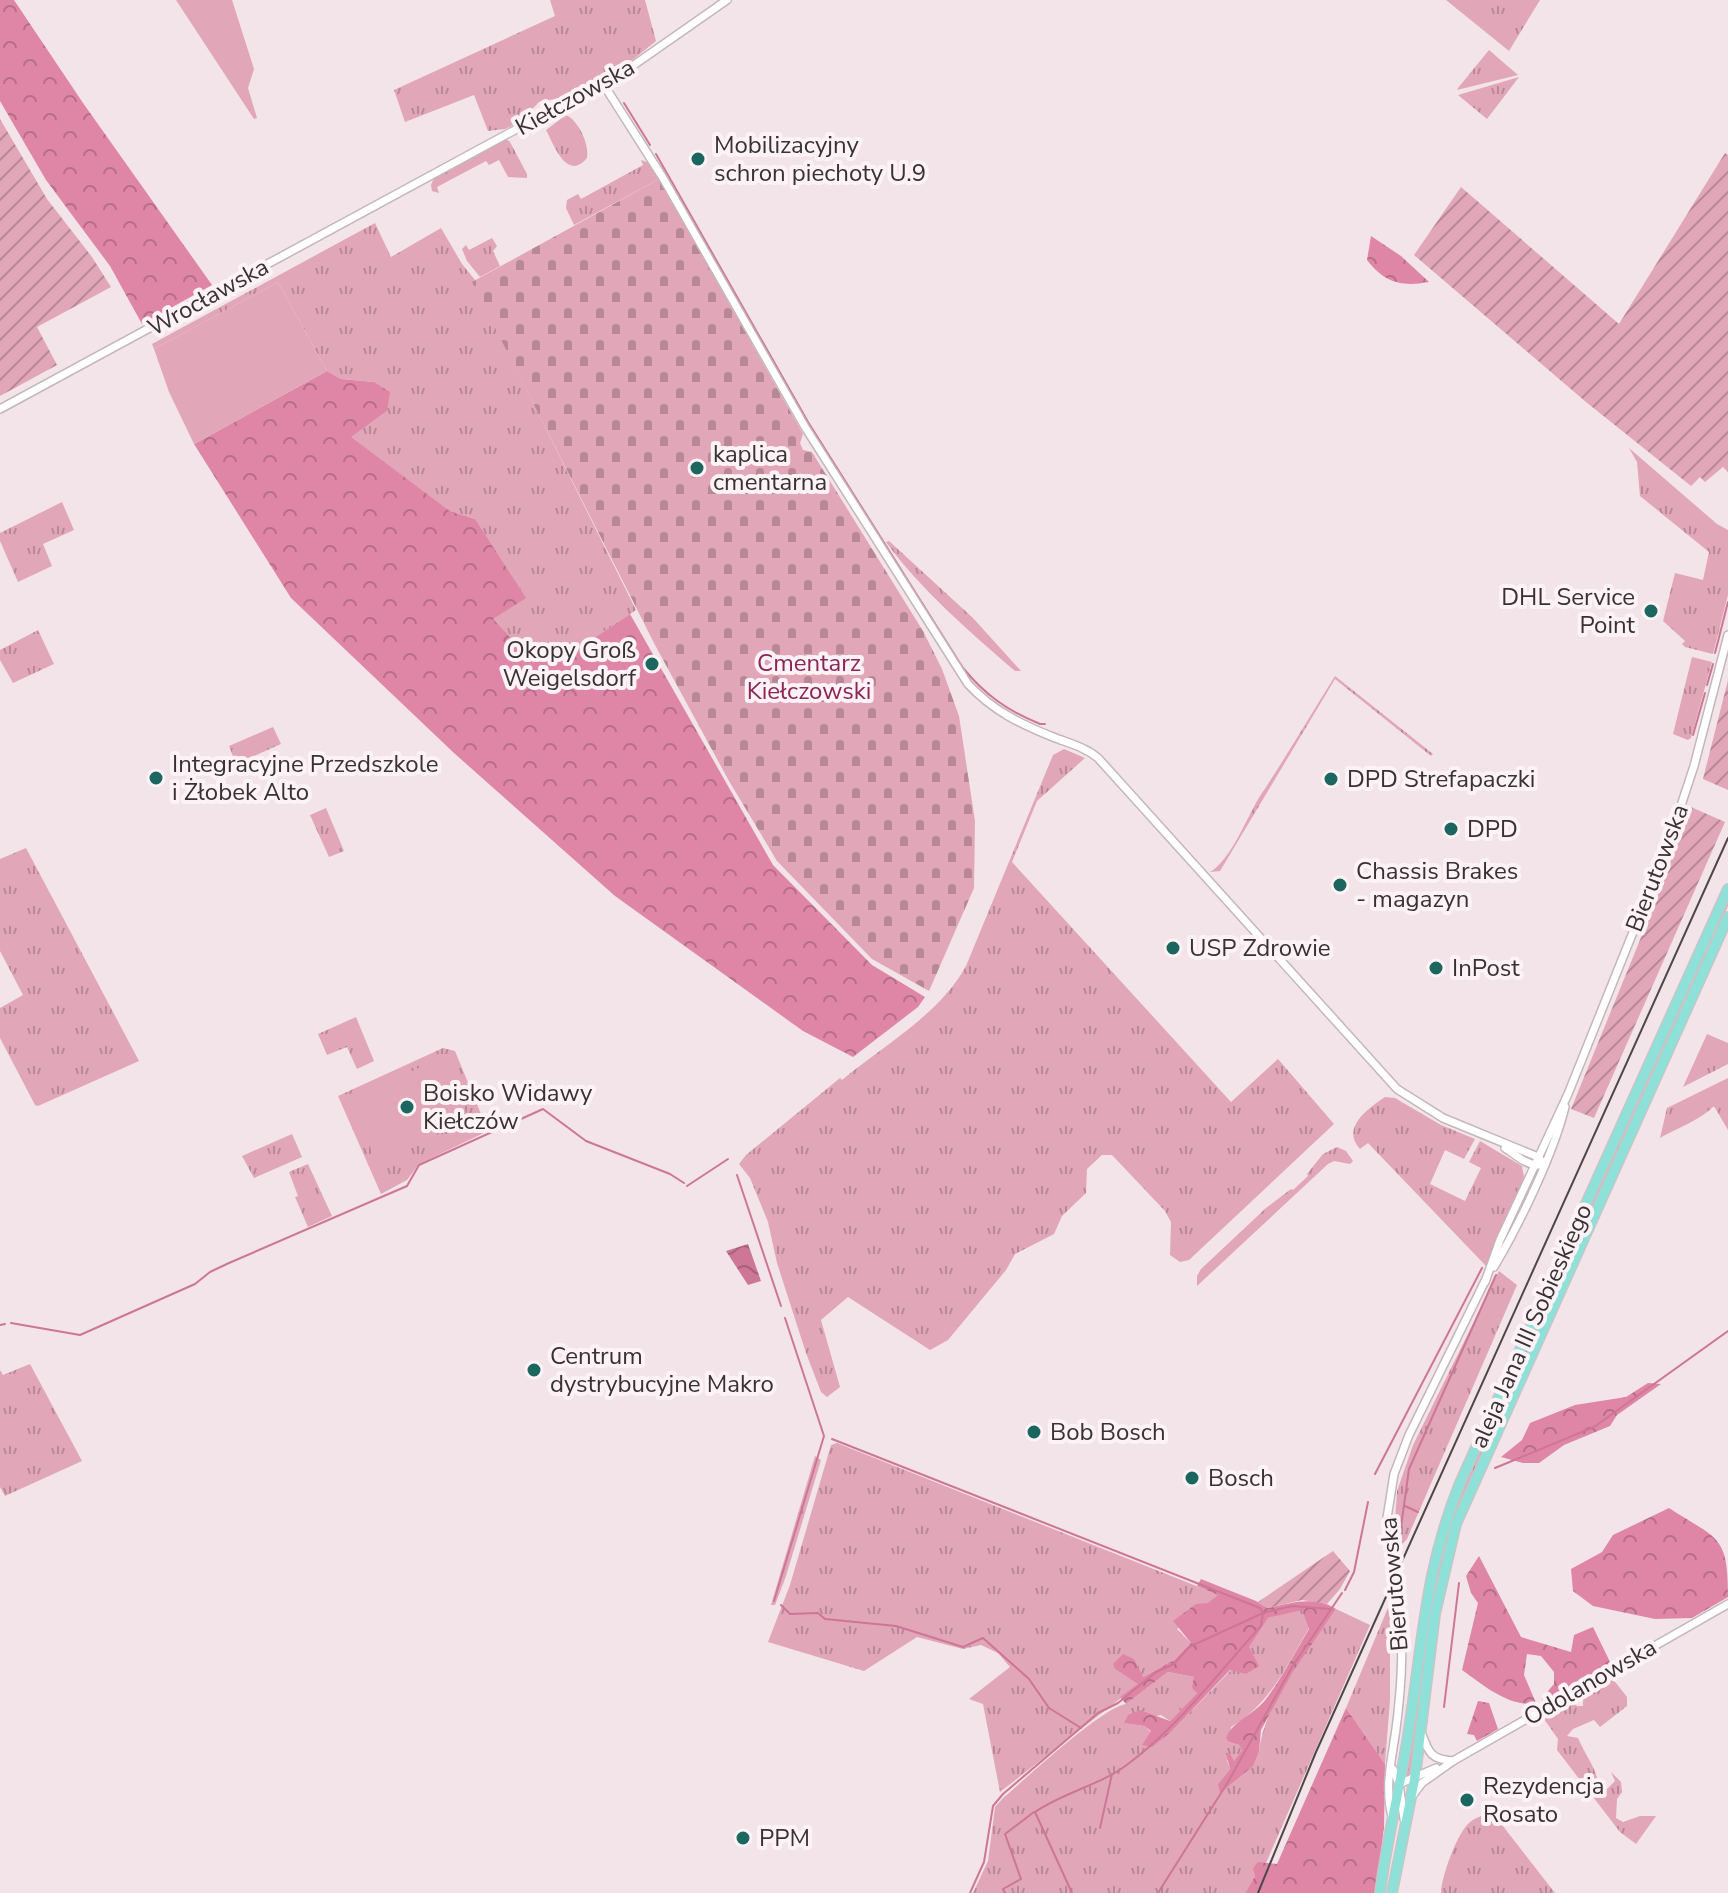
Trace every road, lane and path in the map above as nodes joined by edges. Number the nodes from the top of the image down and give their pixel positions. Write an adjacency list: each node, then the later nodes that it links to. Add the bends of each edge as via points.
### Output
1 (727, 0): 2 (street, Kiełczowska)
2 (602, 82): 3 (street, Kiełczowska); 8 (street, via 805,427 968,684 1015,721 1093,754 1390,1083 1424,1108)
3 (417, 184): 4 (street, Wrocławska)
4 (0, 409)
5 (1728, 635): 8 (street, Bierutowska, via 1680,811 1561,1121)
6 (1728, 889): 14 (main road, aleja Jana III Sobieskiego, via 1450,1507 1425,1602)
7 (1728, 917): 10 (main road, aleja Jana III Sobieskiego, via 1456,1524 1435,1614)
8 (1539, 1162): 12 (street, Bierutowska, bridge, via 1394,1474 1387,1518 1402,1643)
9 (1728, 1604): 11 (street, Odolanowska)
10 (1421, 1732): 11 (street, via 1432,1756); 13 (main road, aleja Jana III Sobieskiego)
11 (1453, 1761): 13 (street, Odolanowska); 15 (street, Odolanowska)
12 (1391, 1763): 14 (street, Bierutowska); 16 (street, Bierutowska)
13 (1415, 1777): 14 (street, Odolanowska); 15 (main road, aleja Jana III Sobieskiego)
14 (1399, 1788): 16 (main road); 17 (street)
15 (1412, 1794): 17 (main road)
16 (1392, 1818): 18 (main road)
17 (1404, 1827): 19 (main road)
18 (1380, 1893)
19 (1392, 1893)

